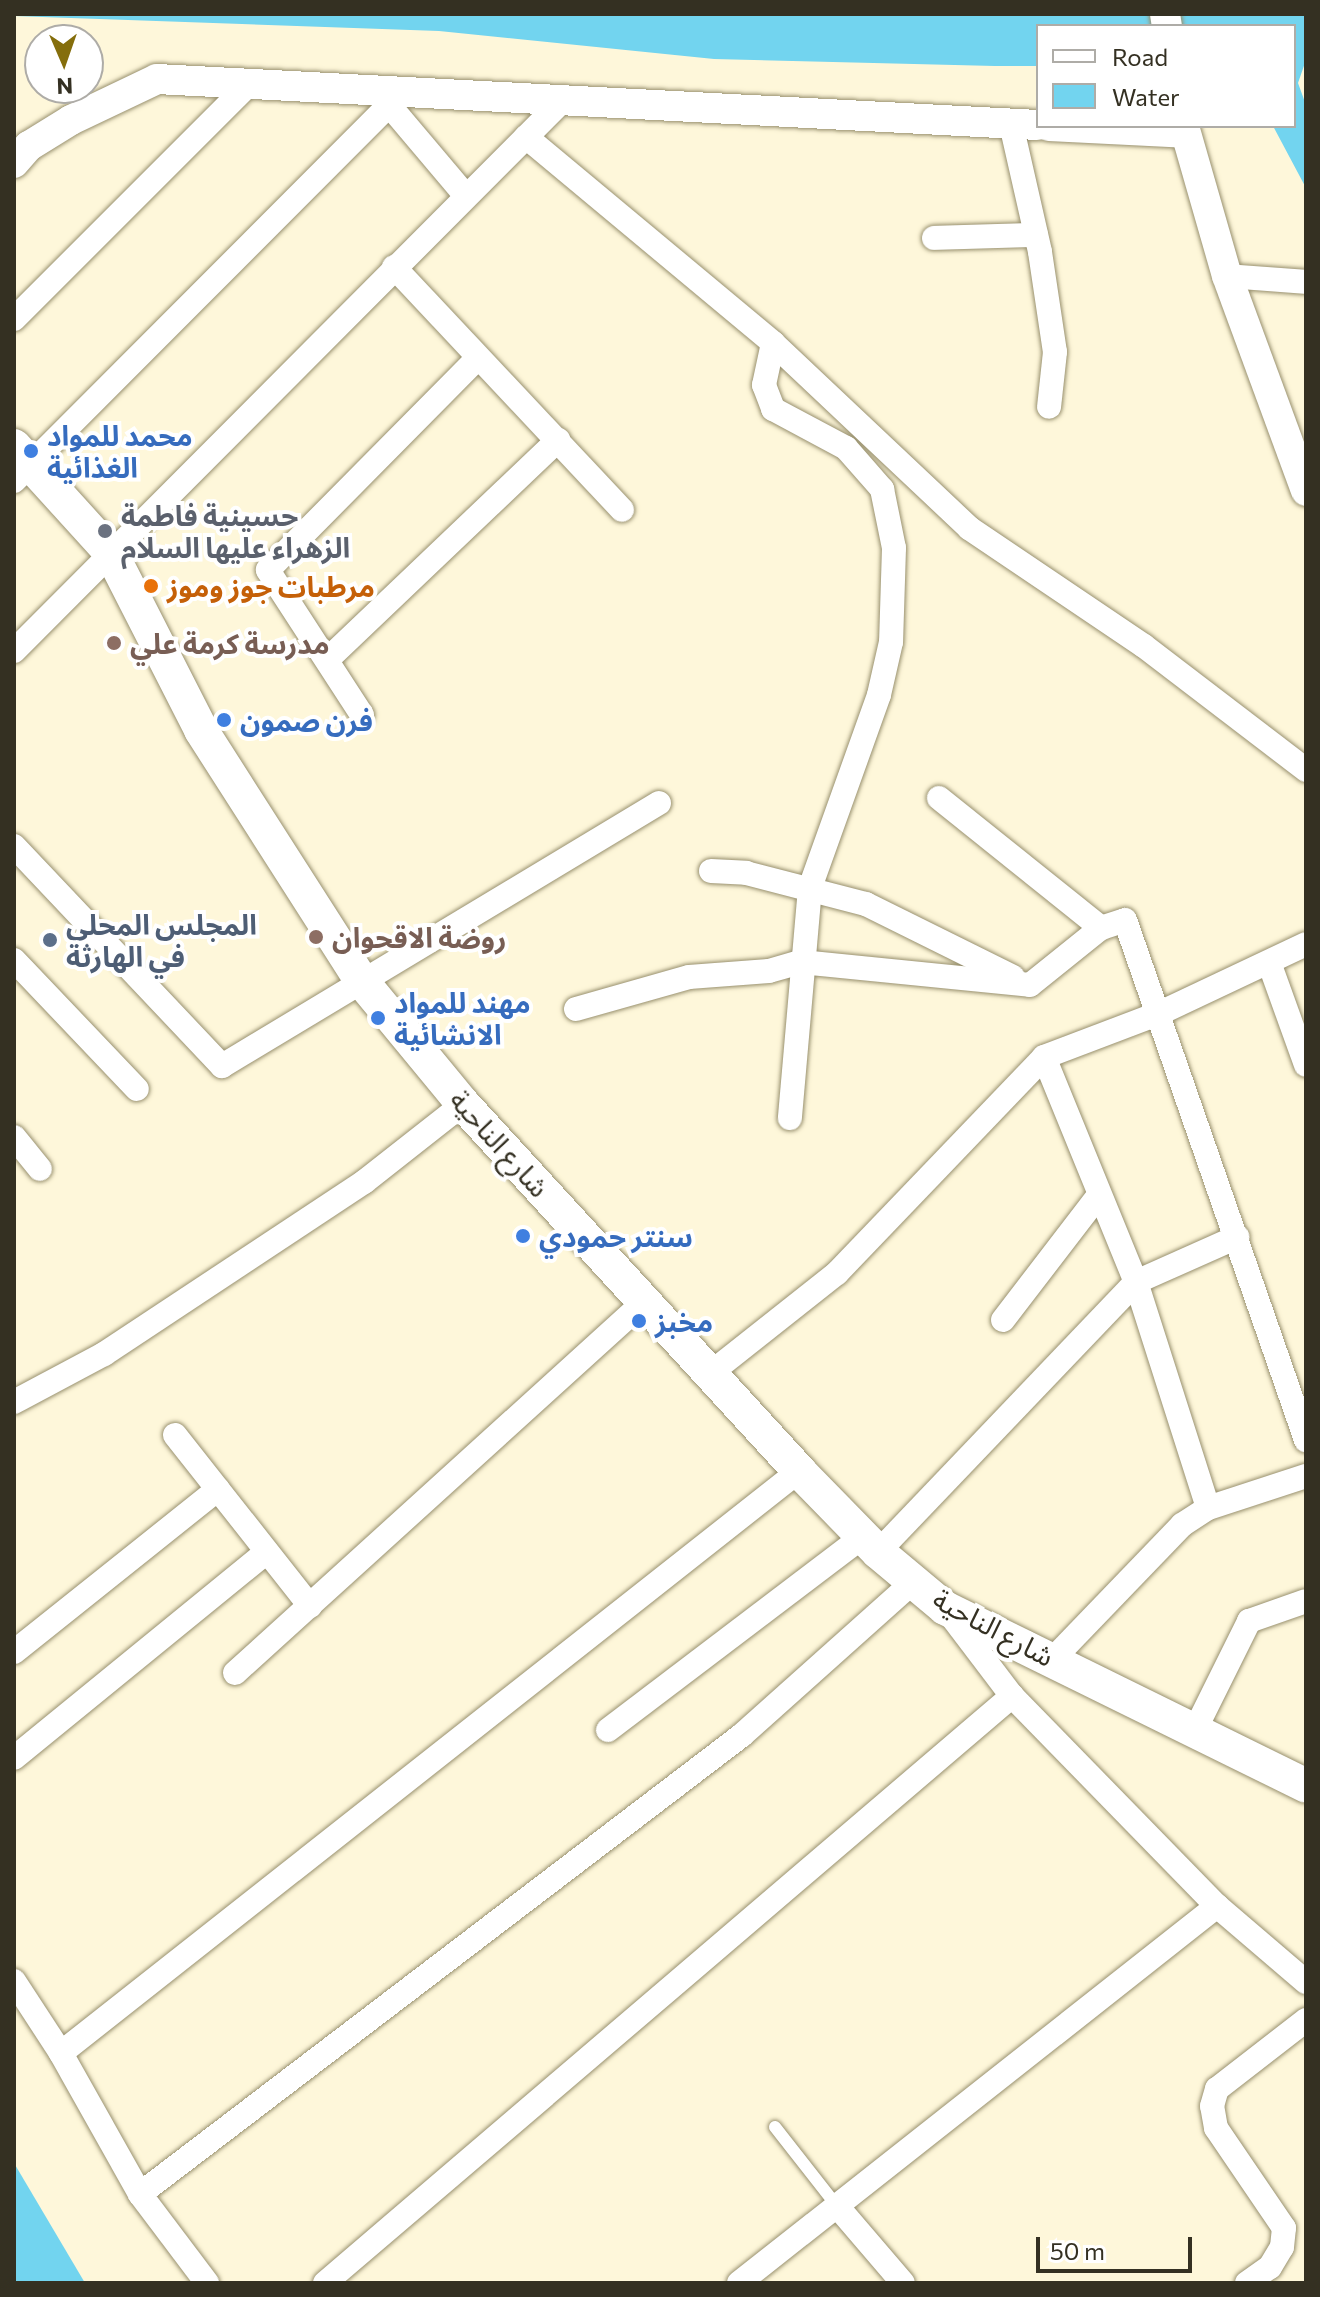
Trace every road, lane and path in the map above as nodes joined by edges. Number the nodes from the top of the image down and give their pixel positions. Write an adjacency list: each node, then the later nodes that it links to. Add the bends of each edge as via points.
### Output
1 (249, 84): 2 (street); 8 (street, via 157,79 71,120 29,146); 15 (street)
2 (395, 99): 3 (street); 9 (street); 20 (street)
3 (561, 102): 4 (street); 7 (street)
4 (1024, 125): 10 (street)
5 (1139, 128): 6 (street)
6 (1184, 129): 13 (street)
7 (526, 137): 9 (street); 16 (street)
8 (14, 163)
9 (466, 196): 12 (street)
10 (1036, 235): 11 (street); 18 (street, via 1055,352)
11 (934, 238)
12 (394, 267): 17 (street); 23 (street)
13 (1227, 276): 14 (street); 21 (street)
14 (1306, 282)
15 (14, 319)
16 (773, 343): 27 (street, via 969,528 1144,646); 32 (street, via 764,385 773,409 846,448 882,489 894,548 891,642 879,695)
17 (478, 358): 19 (street); 25 (street, via 268,570)
18 (1049, 407)
19 (558, 440): 22 (street); 25 (street)
20 (20, 463): 23 (main road, شارع الناحية)
21 (1306, 491)
22 (622, 510)
23 (111, 553): 24 (street); 38 (main road, شارع الناحية, via 201,730)
24 (14, 651)
25 (328, 659): 26 (street)
26 (362, 715)
27 (1306, 770)
28 (939, 798): 33 (street)
29 (659, 803): 38 (street)
30 (14, 846): 38 (street, via 222,1066)
31 (711, 871): 32 (street)
32 (810, 888): 36 (street); 39 (street, via 866,904)
33 (1101, 928): 39 (street); 41 (street, via 1125,920)
34 (1306, 944): 37 (street)
35 (14, 960): 44 (street)
36 (801, 962): 39 (street); 40 (street, via 769,971 689,977); 46 (street)
37 (1270, 965): 41 (street); 43 (street)
38 (360, 979): 45 (main road, شارع الناحية)
39 (1030, 985)
40 (576, 1009)
41 (1160, 1013): 42 (street); 50 (street)
42 (1044, 1057): 49 (street); 54 (street, via 837,1273)
43 (1306, 1065)
44 (137, 1089)
45 (463, 1104): 52 (main road, شارع الناحية); 55 (street, via 364,1182 104,1354)
46 (790, 1118)
47 (14, 1137): 48 (street)
48 (40, 1169)
49 (1098, 1196): 51 (street); 53 (street)
50 (1237, 1237): 51 (street); 56 (street)
51 (1136, 1282): 62 (street); 63 (street)
52 (644, 1302): 54 (main road, شارع الناحية); 67 (street)
53 (1003, 1320)
54 (712, 1372): 59 (main road, شارع الناحية)
55 (14, 1402)
56 (1301, 1407): 58 (street)
57 (175, 1435): 61 (street)
58 (1306, 1440)
59 (799, 1471): 63 (main road, شارع الناحية); 81 (street)
60 (1306, 1476): 62 (street)
61 (218, 1489): 64 (street); 69 (street)
62 (1208, 1508): 70 (street, via 1182,1525)
63 (871, 1544): 65 (main road, شارع الناحية); 73 (street)
64 (267, 1552): 67 (street); 75 (street)
65 (913, 1582): 68 (main road, شارع الناحية); 83 (street, via 742,1735)
66 (1306, 1601): 74 (street, via 1249,1621)
67 (310, 1606): 71 (street)
68 (945, 1608): 70 (main road, شارع الناحية); 72 (street)
69 (14, 1652)
70 (1053, 1659): 74 (main road, شارع الناحية)
71 (235, 1673)
72 (1012, 1696): 77 (street); 86 (street)
73 (608, 1730)
74 (1195, 1730): 76 (main road, شارع الناحية)
75 (14, 1758)
76 (1306, 1786)
77 (1217, 1906): 79 (street); 84 (street)
78 (14, 1981): 81 (street)
79 (1306, 1982)
80 (1306, 2020): 89 (street, via 1217,2089 1212,2106 1216,2128 1284,2228 1282,2247 1270,2267)
81 (61, 2053): 83 (street)
82 (775, 2127): 84 (lane)
83 (140, 2194): 85 (street)
84 (837, 2206): 87 (street); 88 (street)
85 (207, 2283)
86 (325, 2283)
87 (739, 2283)
88 (903, 2283)
89 (1247, 2283)

